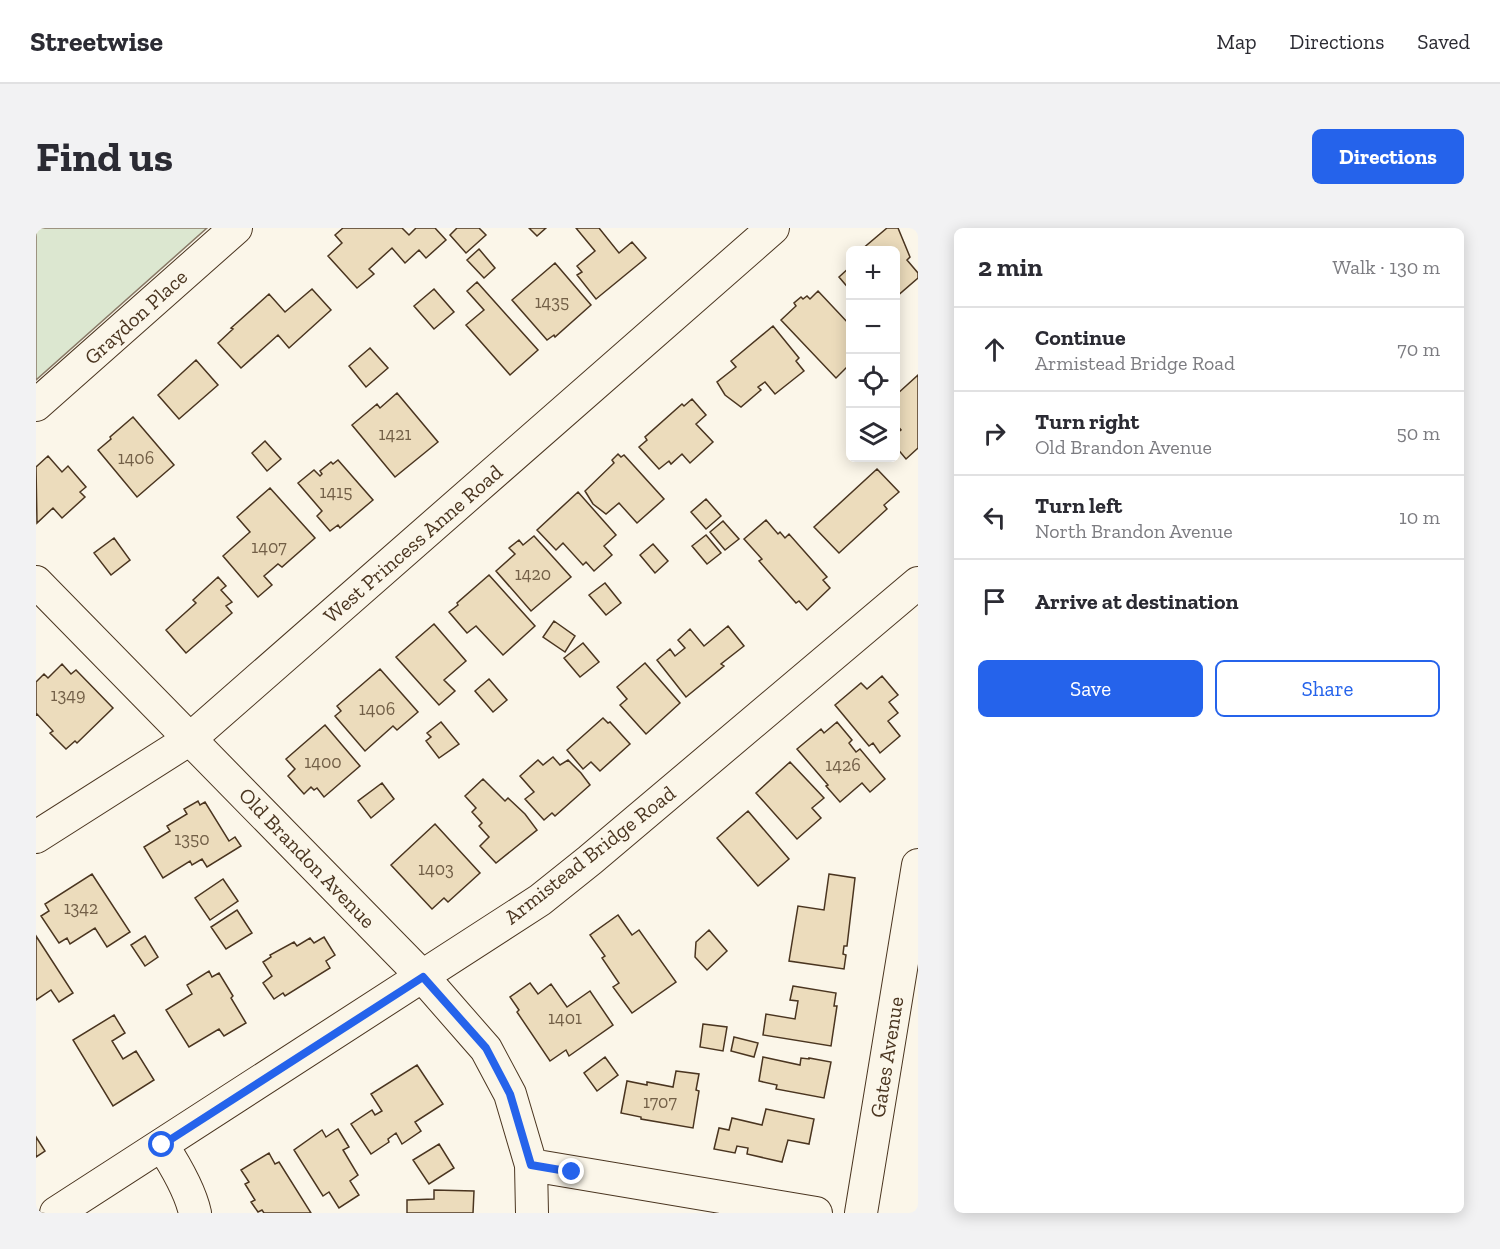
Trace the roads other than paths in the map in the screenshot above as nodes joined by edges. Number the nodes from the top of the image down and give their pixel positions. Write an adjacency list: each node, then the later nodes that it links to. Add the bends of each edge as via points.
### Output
1 (236, 228): 3 (street, Graydon Place)
2 (773, 228): 6 (street, West Princess Anne Road)
3 (36, 405)
4 (36, 582): 6 (street, Old Brandon Avenue)
5 (918, 583): 9 (street, Armistead Bridge Road, via 590,861 540,900)
6 (190, 739): 7 (street, West Princess Anne Road); 9 (street, Old Brandon Avenue)
7 (36, 837)
8 (918, 865): 16 (street, Gates Avenue)
9 (423, 977): 10 (street, Armistead Bridge Road); 11 (street, Old Brandon Avenue, via 486,1048 510,1094)
10 (162, 1145): 12 (street, Armistead Bridge Road); 13 (street)
11 (531, 1165): 14 (street, Old Brandon Avenue); 15 (street)
12 (56, 1213)
13 (195, 1213)
14 (532, 1213)
15 (816, 1213)
16 (861, 1213)

